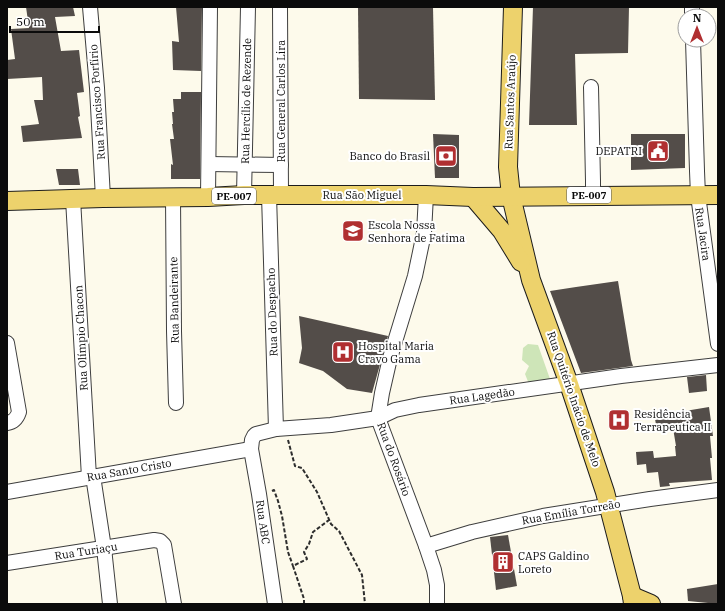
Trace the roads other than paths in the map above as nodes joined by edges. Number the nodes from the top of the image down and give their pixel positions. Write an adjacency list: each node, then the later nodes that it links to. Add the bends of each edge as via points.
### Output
1 (90, 7): 22 (street, Rua Francisco Porfírio)
2 (210, 7): 8 (street)
3 (248, 7): 9 (street, Rua Hercílio de Rezende)
4 (280, 7): 10 (street, Rua General Carlos Lira)
5 (513, 7): 17 (main road, Rua Santos Araújo, via 508,167)
6 (693, 48): 15 (street, Rua Jacira)
7 (591, 87): 14 (street)
8 (209, 164): 9 (street); 19 (street)
9 (245, 165): 10 (street); 11 (street, Rua Hercílio de Rezende)
10 (281, 165): 12 (street, Rua General Carlos Lira)
11 (244, 195): 12 (main road, Rua São Miguel / PE-007); 19 (main road, Rua São Miguel / PE-007)
12 (275, 195): 13 (main road, Rua São Miguel / PE-007); 32 (street, Rua do Despacho)
13 (426, 195): 20 (main road, Rua São Miguel / PE-007); 30 (street, Rua do Rosário, via 424,233 415,276 390,358)
14 (593, 195): 15 (main road, Rua São Miguel / PE-007); 17 (main road, Rua São Miguel / PE-007)
15 (698, 195): 16 (main road, Rua São Miguel / PE-007); 26 (street, Rua Jacira)
16 (718, 195)
17 (511, 196): 20 (main road, Rua São Miguel / PE-007); 24 (main road, Rua Quitério Inácio de Melo)
18 (173, 197): 19 (main road, Rua São Miguel / PE-007); 22 (main road, Rua São Miguel / PE-007); 29 (street, Rua Bandeirante)
19 (208, 197)
20 (473, 197): 24 (main road, via 502,231)
21 (73, 198): 22 (main road, Rua São Miguel / PE-007); 23 (main road, Rua São Miguel / PE-007); 34 (street, Rua Olímpio Chacon)
22 (103, 198)
23 (7, 201)
24 (531, 280): 28 (main road, Rua Quitério Inácio de Melo)
25 (7, 343): 31 (street, via 19,412 17,418)
26 (718, 344)
27 (718, 365): 28 (street, Rua Lagedão)
28 (569, 384): 30 (street, Rua Lagedão, via 419,405 395,410); 37 (main road, Rua Quitério Inácio de Melo)
29 (176, 403)
30 (378, 418): 32 (street, Rua Lagedão); 38 (street, Rua do Rosário)
31 (9, 423)
32 (280, 429): 33 (street, Rua Lagedão, via 256,434)
33 (251, 444): 34 (street, Rua Santo Cristo); 44 (street, Rua ABC)
34 (91, 477): 36 (street, Rua Santo Cristo); 39 (street, Rua Olímpio Chacon)
35 (718, 490): 37 (street, Rua Emília Torreão)
36 (7, 492)
37 (609, 505): 38 (street, Rua Emília Torreão, via 479,530); 41 (main road, Rua Quitério Inácio de Melo)
38 (426, 546): 45 (street, Rua do Rosário, via 434,570)
39 (104, 548): 40 (street, Rua Turiaçu); 42 (street, Rua Olímpio Chacon); 43 (street, Rua Turiaçu, via 160,541 164,545)
40 (7, 563)
41 (632, 600): 46 (main road)
42 (110, 604)
43 (171, 604)
44 (275, 604)
45 (437, 604)
46 (651, 604)

